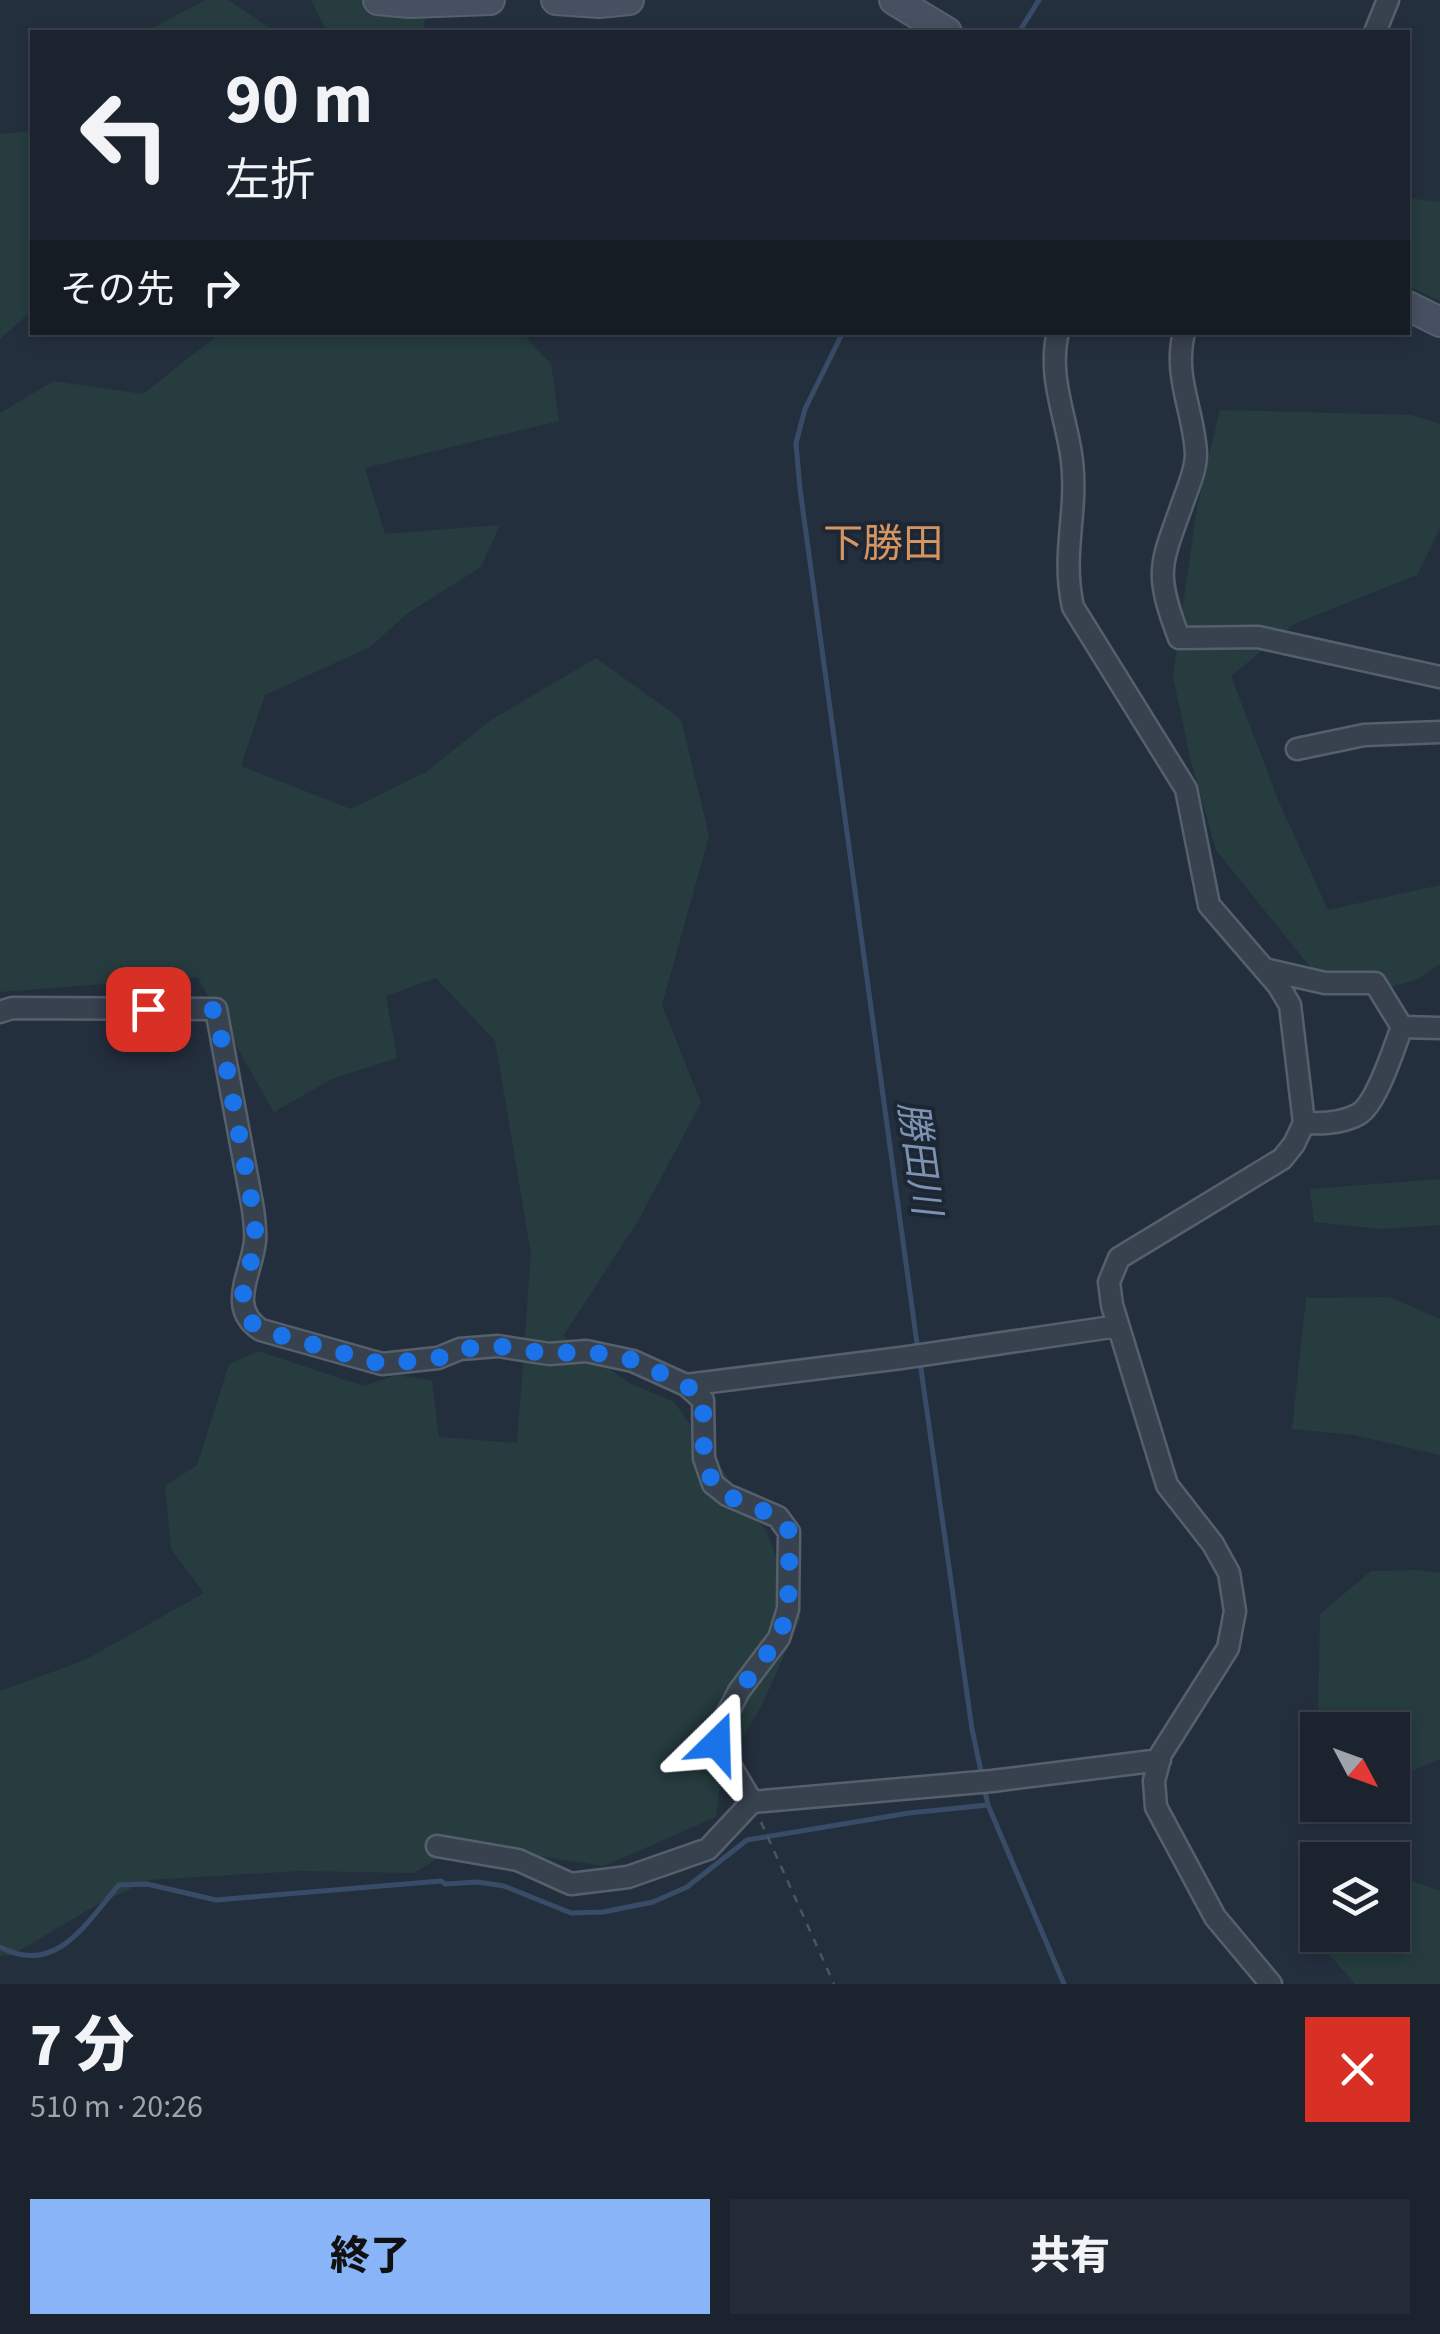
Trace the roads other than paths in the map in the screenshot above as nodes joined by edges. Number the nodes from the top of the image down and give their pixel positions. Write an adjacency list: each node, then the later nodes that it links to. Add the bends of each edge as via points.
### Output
1 (378, 0): 2 (street)
2 (490, 0)
3 (556, 0): 4 (street)
4 (629, 0)
5 (894, 0): 7 (street)
6 (1388, 0): 8 (street)
7 (944, 30)
8 (1376, 30)
9 (1410, 307): 10 (street)
10 (1440, 322)
11 (1057, 335): 16 (street, via 1056,382 1072,460 1066,554 1073,607 1186,790 1209,905)
12 (1183, 335): 13 (street, via 1180,372 1196,456 1161,563 1163,596 1179,638 1258,637)
13 (1440, 678)
14 (1440, 732): 15 (street, via 1364,735)
15 (1297, 748)
16 (1264, 969): 18 (street, via 1324,982 1375,983); 20 (street, via 1290,1005)
17 (0, 1012): 22 (street, via 216,1010 253,1209 255,1240 243,1309 261,1330 382,1364 498,1346 549,1354 586,1351 633,1360)
18 (1402, 1026): 19 (street); 20 (street, via 1360,1113)
19 (1440, 1028)
20 (1304, 1124): 21 (street, via 1282,1160 1120,1258 1109,1282)
21 (1118, 1326): 22 (street); 23 (street, via 1167,1485 1230,1573 1234,1611 1228,1648)
22 (686, 1385): 24 (street, via 703,1400 704,1458 713,1484 778,1517 790,1532 788,1609 779,1638 739,1691 717,1743)
23 (1160, 1760): 24 (street); 26 (street, via 1156,1807 1215,1918)
24 (752, 1802): 25 (street, via 708,1849 628,1877 571,1884 518,1860)
25 (437, 1846)
26 (1271, 1984)

